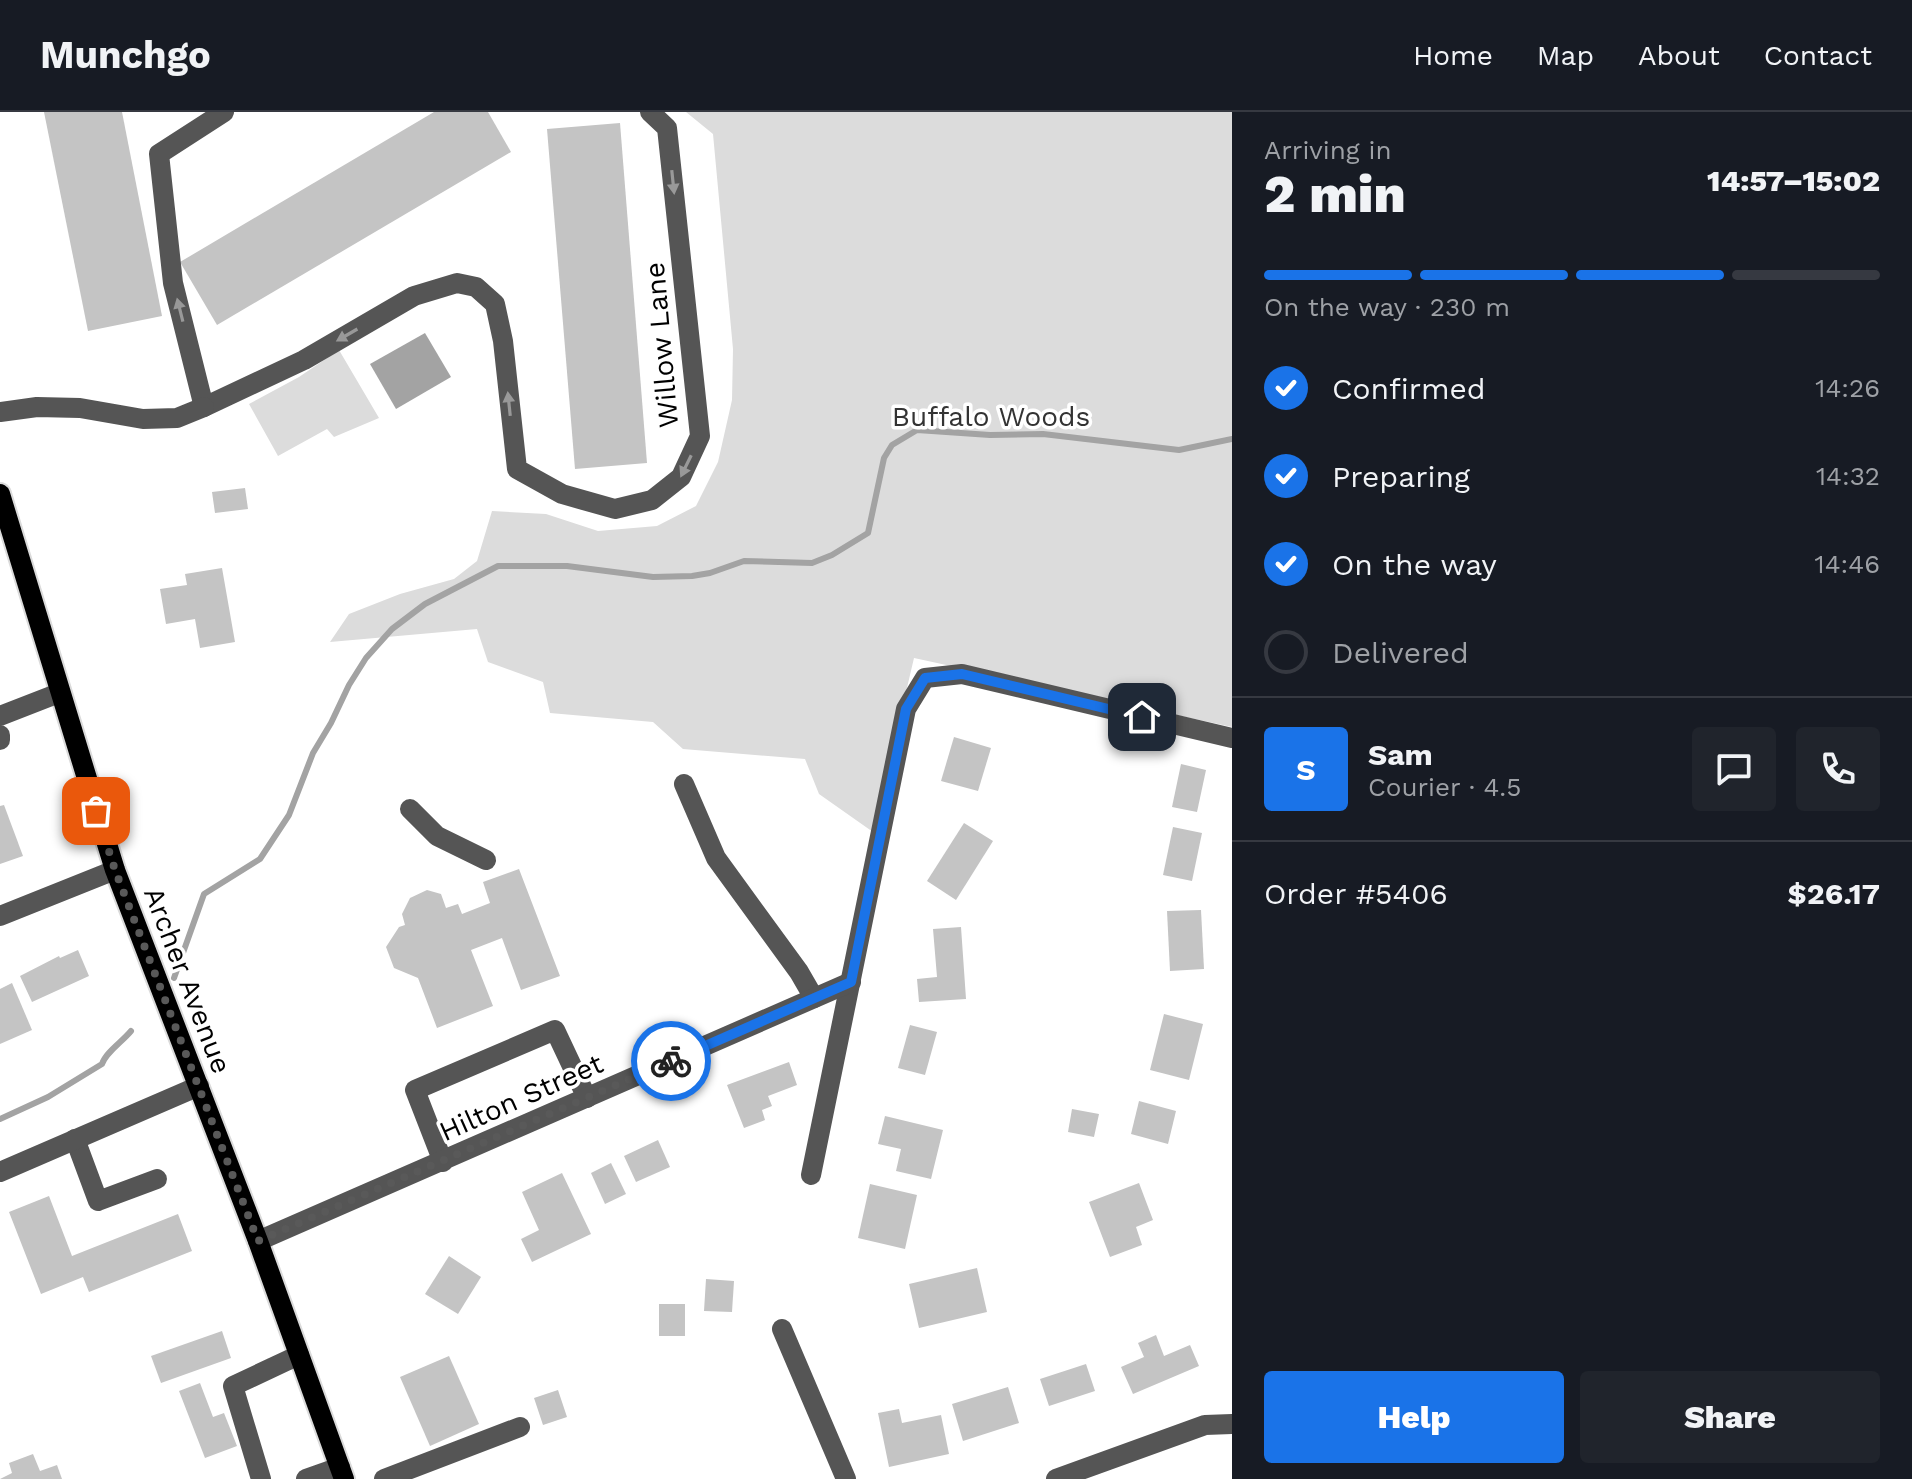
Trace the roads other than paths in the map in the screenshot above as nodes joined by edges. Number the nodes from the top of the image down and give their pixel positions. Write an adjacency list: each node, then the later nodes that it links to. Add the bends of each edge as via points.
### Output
1 (224, 112): 3 (street, one-way to 1, via 173,283 159,154)
2 (650, 112): 3 (street, Willow Lane, one-way to 3, via 667,128 700,436 681,477 652,500 615,509 562,494 517,469 495,304 476,287 457,283 414,296 304,360)
3 (204, 407): 4 (street, Willow Lane, via 177,418 143,419 80,408)
4 (0, 412)
5 (0, 494): 6 (main road, Archer Avenue)
6 (59, 693): 7 (street); 12 (main road, Archer Avenue)
7 (0, 716)
8 (1232, 738): 14 (street, via 962,674 925,678 906,709)
9 (684, 784): 15 (street, via 716,858)
10 (410, 809): 11 (street, via 437,836)
11 (486, 860)
12 (115, 870): 13 (street); 16 (main road, Archer Avenue)
13 (0, 916)
14 (851, 982): 15 (street, Hilton Street); 21 (street)
15 (814, 998): 17 (street, Hilton Street)
16 (199, 1086): 18 (street); 23 (main road, Archer Avenue)
17 (587, 1098): 19 (street, Hilton Street); 19 (street, via 555,1030 415,1090)
18 (75, 1139): 20 (street); 22 (street, via 98,1201)
19 (443, 1162): 23 (street, Hilton Street)
20 (0, 1172)
21 (811, 1175)
22 (157, 1179)
23 (258, 1241): 25 (main road, Archer Avenue)
24 (782, 1329): 32 (street)
25 (299, 1355): 28 (main road, Archer Avenue); 29 (street, via 233,1386)
26 (1232, 1424): 33 (street, via 1205,1425)
27 (520, 1427): 31 (street)
28 (342, 1473): 30 (street)
29 (261, 1479)
30 (306, 1479)
31 (384, 1479)
32 (846, 1479)
33 (1056, 1479)

